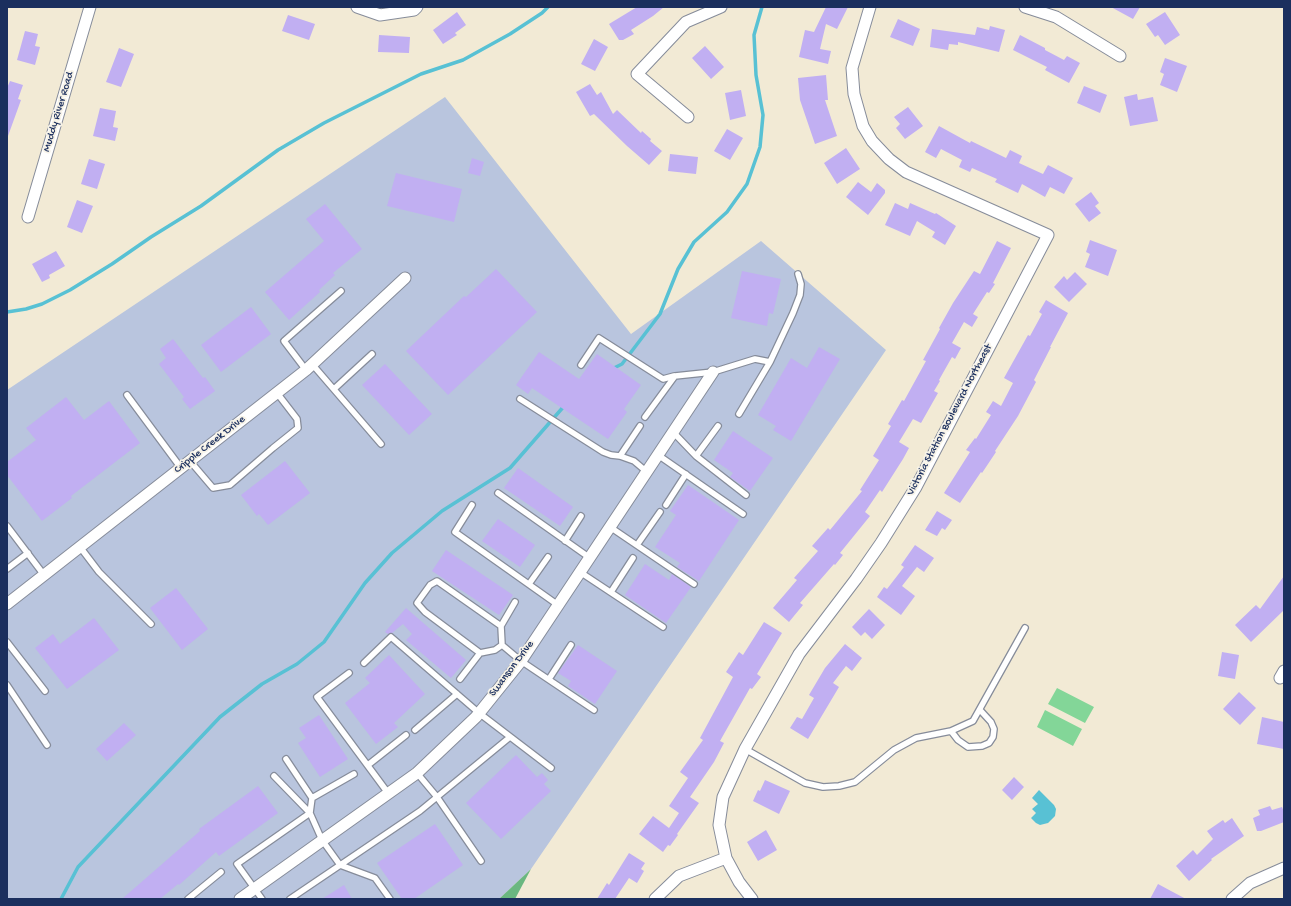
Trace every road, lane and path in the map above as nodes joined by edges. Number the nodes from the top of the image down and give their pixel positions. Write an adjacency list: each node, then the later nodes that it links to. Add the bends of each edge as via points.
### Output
1 (90, 7): 9 (street, Muddy River Road)
2 (357, 7): 3 (street, via 380,15 414,10)
3 (417, 7)
4 (720, 7): 8 (street, via 686,22 637,74)
5 (870, 7): 85 (street, Victoria Station Boulevard Northeast, via 852,68 854,94 863,126 872,141 906,172 1048,234 916,487 856,579 799,654)
6 (1025, 7): 7 (street, via 1056,17)
7 (1120, 56)
8 (688, 117)
9 (28, 217)
10 (798, 274): 14 (lane, via 801,284 800,295)
11 (405, 278): 16 (street, Cripple Creek Drive)
12 (341, 291): 16 (lane, via 284,341)
13 (372, 354): 19 (lane)
14 (770, 362): 17 (lane, via 755,359); 23 (lane)
15 (581, 365): 18 (lane, via 599,338 663,380)
16 (309, 367): 19 (lane); 20 (street, Cripple Creek Drive)
17 (713, 372): 18 (lane); 27 (street, Swanson Drive)
18 (675, 376): 24 (lane)
19 (334, 390): 28 (lane)
20 (277, 393): 32 (street, Cripple Creek Drive); 32 (lane, via 296,419 298,428 230,485 213,488)
21 (127, 396): 33 (lane)
22 (520, 399): 30 (lane, via 603,452)
23 (739, 414)
24 (645, 417)
25 (640, 426): 30 (lane)
26 (718, 426): 31 (lane)
27 (673, 432): 29 (street, Swanson Drive); 31 (lane)
28 (382, 444)
29 (658, 455): 34 (street, Swanson Drive); 35 (lane)
30 (620, 456): 34 (lane, via 634,461)
31 (696, 456): 37 (lane)
32 (190, 461): 33 (street, Cripple Creek Drive)
33 (180, 468): 47 (street, Cripple Creek Drive)
34 (647, 472): 44 (street, Swanson Drive)
35 (686, 474): 39 (lane); 41 (lane)
36 (498, 493): 45 (lane)
37 (746, 495)
38 (472, 505): 55 (lane, via 455,532)
39 (666, 505)
40 (660, 512): 46 (lane)
41 (743, 514)
42 (581, 516): 45 (lane)
43 (7, 526): 48 (lane)
44 (610, 527): 46 (lane); 50 (street, Swanson Drive)
45 (565, 540): 50 (lane)
46 (637, 545): 56 (lane)
47 (80, 546): 54 (street, Cripple Creek Drive); 61 (lane, via 99,572)
48 (28, 553): 52 (lane); 54 (lane)
49 (548, 557): 55 (lane)
50 (590, 558): 53 (street, Swanson Drive)
51 (633, 558): 57 (lane)
52 (7, 569)
53 (580, 572): 57 (lane); 60 (street, Swanson Drive)
54 (44, 575): 59 (street, Cripple Creek Drive)
55 (529, 584): 60 (lane)
56 (694, 584)
57 (611, 592): 63 (lane)
58 (516, 602): 62 (lane)
59 (7, 604)
60 (558, 605): 69 (street, Swanson Drive)
61 (151, 624)
62 (501, 626): 66 (lane); 68 (lane, via 437,581 430,585 416,603)
63 (663, 627)
64 (1025, 628): 78 (lane)
65 (7, 642): 75 (lane)
66 (502, 645): 68 (lane, via 495,650); 69 (lane)
67 (571, 645): 73 (lane)
68 (480, 653): 72 (lane)
69 (521, 661): 73 (lane); 79 (street, Swanson Drive)
70 (364, 663): 76 (lane, via 391,637)
71 (349, 673): 87 (lane, via 317,697)
72 (460, 679)
73 (549, 680): 77 (lane)
74 (7, 685): 84 (lane)
75 (45, 691)
76 (457, 694): 79 (lane); 80 (lane)
77 (594, 710)
78 (980, 710): 81 (lane, via 974,720); 81 (lane, via 994,729 993,737 988,742 982,746 968,747)
79 (479, 713): 83 (lane); 89 (street, Swanson Drive)
80 (415, 730)
81 (951, 731): 85 (lane, via 916,738 894,750 855,782 839,786 823,787 805,783)
82 (406, 735): 87 (lane)
83 (510, 737): 88 (lane); 93 (lane)
84 (47, 745)
85 (745, 749): 97 (street, Victoria Station Boulevard Northeast, via 723,797 719,825)
86 (286, 759): 94 (lane)
87 (368, 765): 92 (lane)
88 (551, 768)
89 (417, 773): 92 (street, Swanson Drive); 93 (lane)
90 (354, 774): 94 (lane)
91 (274, 776): 95 (lane)
92 (388, 793): 96 (street, Swanson Drive)
93 (437, 797): 98 (lane); 99 (lane)
94 (312, 798): 95 (lane)
95 (310, 813): 96 (lane); 102 (lane, via 237,864)
96 (322, 840): 99 (lane); 102 (street, Swanson Drive)
97 (726, 858): 108 (street, via 679,876); 109 (street, Victoria Station Boulevard Northeast)
98 (481, 861)
99 (340, 865): 106 (lane); 107 (lane, via 375,878)
100 (1284, 868): 110 (street, via 1250,883)
101 (221, 872): 103 (lane)
102 (254, 888): 104 (street, Swanson Drive); 105 (lane)
103 (188, 899)
104 (240, 899)
105 (262, 899)
106 (290, 899)
107 (390, 899)
108 (655, 899)
109 (752, 899)
110 (1232, 899)

